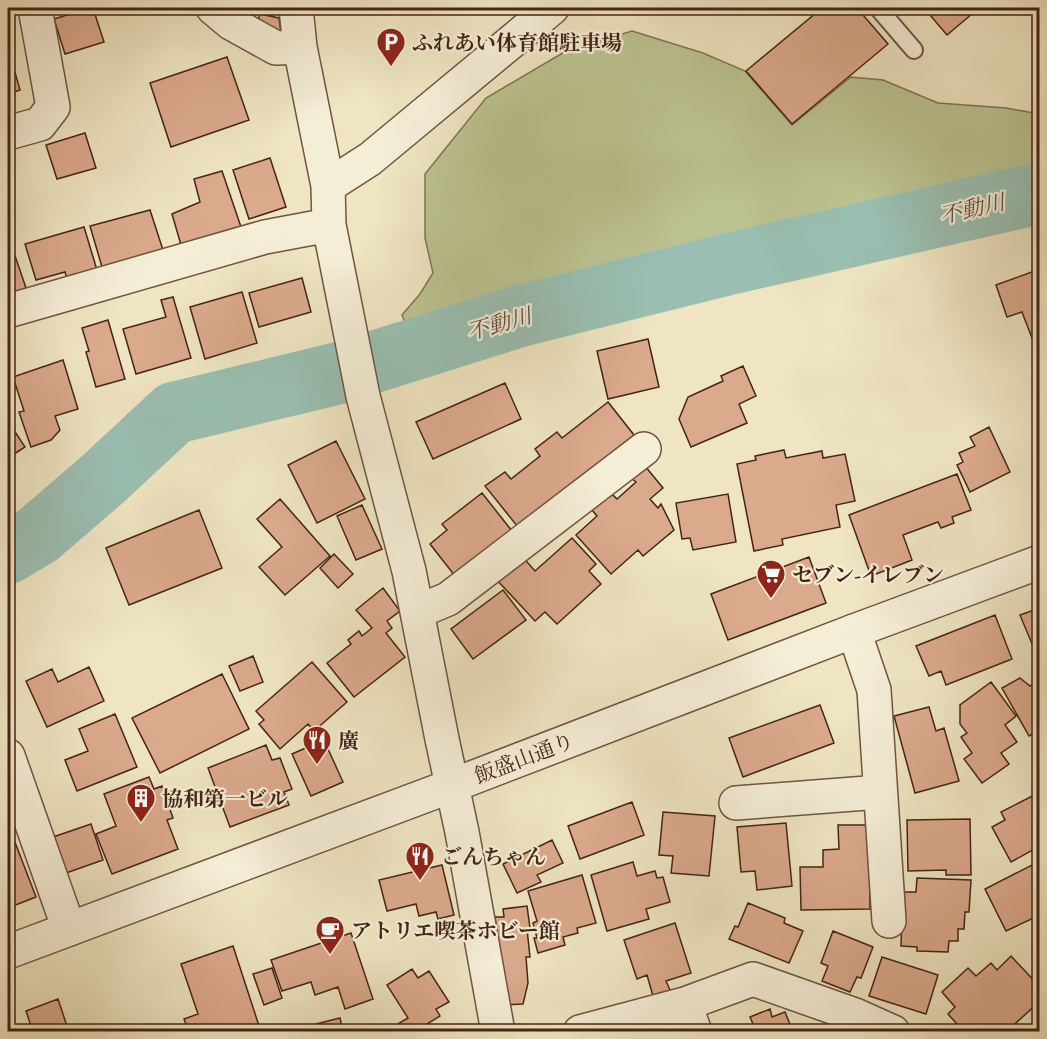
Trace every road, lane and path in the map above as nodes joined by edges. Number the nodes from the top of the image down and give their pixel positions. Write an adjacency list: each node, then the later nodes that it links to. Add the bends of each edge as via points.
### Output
1 (14, 8): 7 (street)
2 (35, 8): 10 (street, via 53,107 40,124)
3 (213, 8): 8 (street, via 231,23 276,48)
4 (296, 8): 8 (street)
5 (552, 8): 11 (street, via 370,159)
6 (878, 8): 9 (lane)
7 (8, 11)
8 (300, 47): 11 (street)
9 (914, 50)
10 (8, 133)
11 (328, 186): 12 (street)
12 (329, 225): 13 (street, via 265,237); 16 (street, via 363,396)
13 (8, 311)
14 (644, 449): 16 (street, via 448,599)
15 (1040, 562): 17 (street, 飯盛山通り)
16 (417, 612): 19 (street)
17 (854, 631): 19 (street, 飯盛山通り); 20 (street, via 874,690)
18 (8, 756): 23 (street)
19 (451, 786): 23 (street, 飯盛山通り); 26 (street)
20 (880, 792): 21 (street); 22 (street)
21 (736, 803)
22 (889, 921)
23 (69, 929): 24 (street, 飯盛山通り)
24 (8, 952)
25 (690, 1018): 27 (street); 28 (street, via 753,979)
26 (498, 1032)
27 (580, 1032)
28 (893, 1032)

